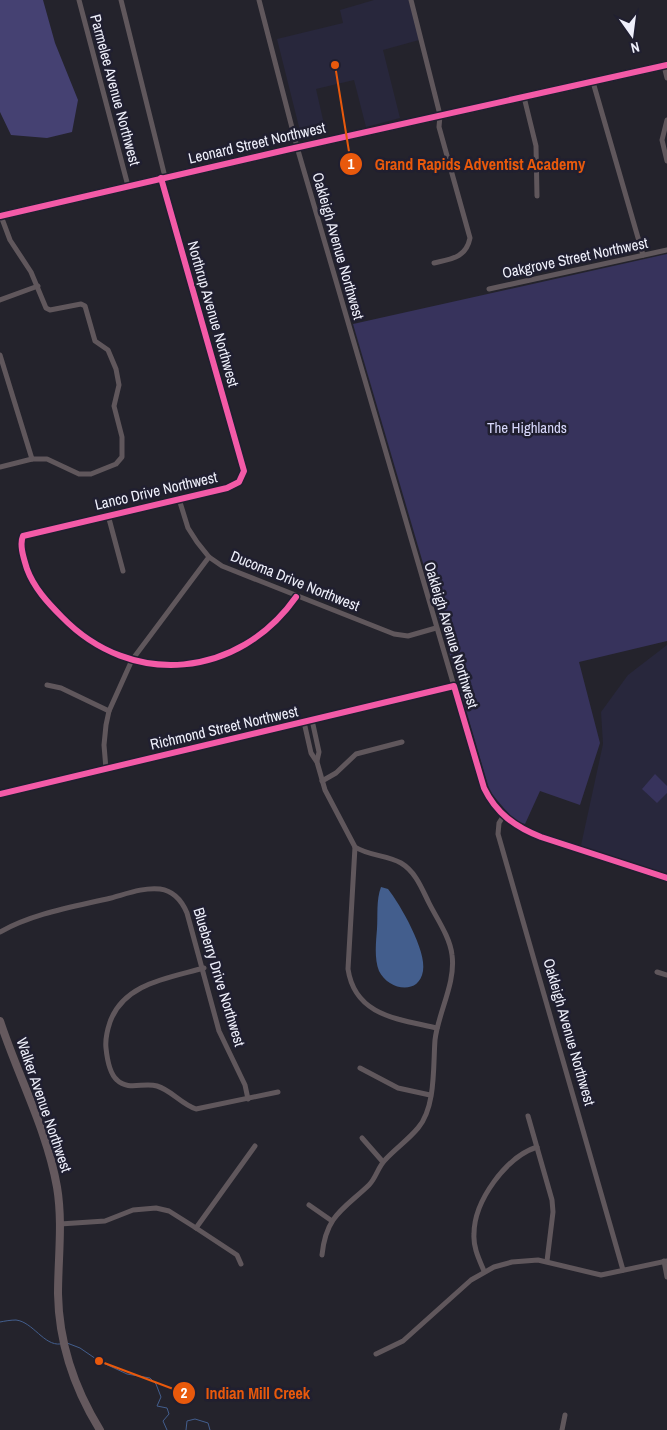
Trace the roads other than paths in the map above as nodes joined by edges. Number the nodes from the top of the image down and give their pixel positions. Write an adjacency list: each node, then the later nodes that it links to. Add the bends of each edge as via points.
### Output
1 (79, 0): 14 (street, Parmelee Avenue Northwest)
2 (121, 0): 13 (street, Northrup Avenue Northwest)
3 (259, 0): 11 (street, Oakleigh Avenue Northwest)
4 (411, 0): 9 (street)
5 (666, 66): 6 (street); 7 (main road, Leonard Street Northwest)
6 (667, 78)
7 (593, 82): 8 (main road, Leonard Street Northwest); 18 (street)
8 (524, 97): 9 (main road, Leonard Street Northwest); 15 (street, via 536,146)
9 (440, 115): 11 (main road, Leonard Street Northwest); 19 (street, via 439,127 470,238 462,255)
10 (667, 120): 12 (street, via 662,140)
11 (297, 147): 13 (main road, Leonard Street Northwest); 32 (street, Oakleigh Avenue Northwest)
12 (667, 161)
13 (163, 178): 14 (main road, Leonard Street Northwest); 24 (street, Northrup Avenue Northwest)
14 (128, 186): 16 (main road, Leonard Street Northwest)
15 (537, 196)
16 (1, 216): 20 (street, via 10,240)
17 (667, 250): 18 (street, Oakgrove Street Northwest)
18 (643, 255): 21 (street, Oakgrove Street Northwest)
19 (434, 263)
20 (38, 286): 22 (street); 25 (street, via 46,308 50,310 80,304 85,306 95,340 108,350 119,385 114,406 123,450 116,464 91,474 79,474 47,459)
21 (489, 289)
22 (0, 300)
23 (0, 355): 25 (street)
24 (242, 457): 27 (street, Lanco Drive Northwest, via 244,470 234,486)
25 (32, 459): 26 (street)
26 (0, 467)
27 (179, 499): 28 (street, Lanco Drive Northwest); 29 (street, Ducoma Drive Northwest, via 188,528)
28 (108, 515): 30 (street); 33 (street, Lanco Drive Northwest, via 23,536 21,541 26,566 35,585 53,608 82,635)
29 (210, 557): 31 (street, Ducoma Drive Northwest, via 236,574); 33 (street)
30 (123, 571)
31 (296, 597): 32 (street, Ducoma Drive Northwest, via 394,634 408,636); 33 (street, via 270,627 238,651 190,664 164,665)
32 (436, 628): 35 (street, Oakleigh Avenue Northwest)
33 (132, 660): 36 (street)
34 (48, 685): 36 (street)
35 (454, 686): 37 (street, Richmond Street Northwest); 44 (street, Oakleigh Avenue Northwest, via 484,788)
36 (109, 711): 41 (street, via 104,735)
37 (312, 720): 38 (street, Richmond Street Northwest); 40 (street, via 319,752)
38 (304, 722): 40 (street); 41 (street, Richmond Street Northwest)
39 (402, 742): 42 (street, via 356,754)
40 (317, 762): 42 (street)
41 (106, 769): 43 (street, Richmond Street Northwest)
42 (322, 781): 45 (street)
43 (0, 794)
44 (504, 816): 46 (street, via 515,826 541,837); 70 (street, Oakleigh Avenue Northwest, via 499,823 498,834)
45 (355, 847): 52 (street, via 362,852 394,860 410,871 445,935 452,966); 52 (street, via 350,982 358,997 373,1010)
46 (667, 878)
47 (0, 932): 48 (street, Blueberry Drive Northwest, via 43,914 161,889 184,904)
48 (204, 968): 56 (street, Blueberry Drive Northwest, via 219,1030 245,1085); 56 (street, via 144,986 119,1003 105,1039 111,1071 121,1084 155,1085 196,1109)
49 (657, 972): 50 (street)
50 (667, 975)
51 (0, 1021): 64 (main road, Walker Avenue Northwest, via 52,1163)
52 (437, 1028): 55 (street)
53 (360, 1068): 55 (street, via 398,1088)
54 (278, 1092): 56 (street)
55 (430, 1095): 61 (street, via 426,1117 419,1128)
56 (248, 1099)
57 (528, 1116): 60 (street)
58 (362, 1138): 61 (street)
59 (255, 1146): 65 (street)
60 (537, 1147): 67 (street, via 552,1200); 71 (street, via 511,1161 481,1205 474,1237)
61 (383, 1162): 63 (street, via 370,1183 342,1207)
62 (308, 1206): 63 (street)
63 (332, 1221): 66 (street)
64 (60, 1224): 65 (street, via 105,1220 133,1210 156,1208 169,1211); 75 (main road, Walker Avenue Northwest, via 58,1292 62,1338 83,1400)
65 (196, 1228): 69 (street, via 237,1255)
66 (322, 1255)
67 (548, 1261): 70 (street, via 594,1274); 71 (street, via 512,1262)
68 (665, 1261): 70 (street); 72 (street)
69 (241, 1264)
70 (624, 1270)
71 (484, 1271): 73 (street, via 406,1339)
72 (667, 1277)
73 (376, 1354)
74 (565, 1415): 76 (street)
75 (100, 1430)
76 (562, 1430)

